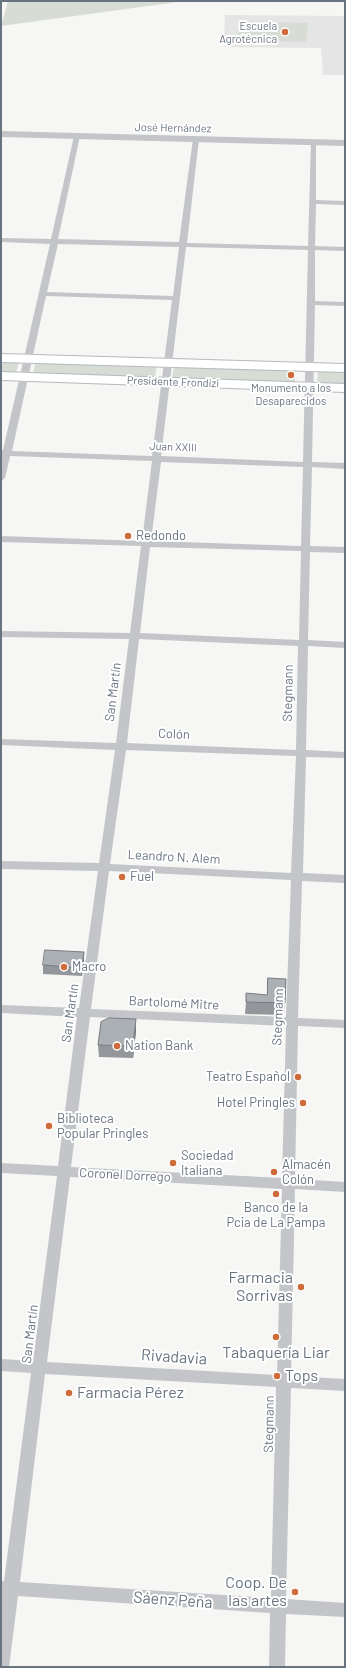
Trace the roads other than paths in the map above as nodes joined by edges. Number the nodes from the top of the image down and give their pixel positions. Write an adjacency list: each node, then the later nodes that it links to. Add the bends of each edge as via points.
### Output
1 (1, 134): 2 (street, José Hernández)
2 (77, 136): 3 (street, José Hernández); 10 (street)
3 (196, 139): 4 (street, José Hernández); 11 (street, San Martín)
4 (313, 142): 5 (street, José Hernández); 7 (street, Stegmann)
5 (345, 143)
6 (345, 197): 7 (street)
7 (312, 198): 8 (street); 12 (street, Stegmann)
8 (345, 202)
9 (1, 240): 10 (street)
10 (55, 242): 11 (street); 14 (street)
11 (184, 245): 12 (street); 15 (street, San Martín)
12 (312, 248): 13 (street); 16 (street, Stegmann)
13 (345, 249)
14 (43, 294): 15 (street); 19 (street)
15 (177, 298): 20 (street, San Martín)
16 (311, 303): 17 (street); 21 (street, Stegmann)
17 (345, 304)
18 (1, 358): 19 (main road, Presidente Frondizi)
19 (28, 359): 20 (main road, Presidente Frondizi); 24 (street)
20 (169, 362): 21 (main road, Presidente Frondizi); 25 (street, San Martín)
21 (310, 367): 22 (main road, Presidente Frondizi); 26 (street, Stegmann)
22 (345, 368)
23 (1, 376): 24 (main road, Presidente Frondizi)
24 (24, 377): 25 (main road, Presidente Frondizi); 28 (street)
25 (167, 381): 26 (main road, Presidente Frondizi); 29 (street, San Martín)
26 (309, 386): 27 (main road, Presidente Frondizi); 30 (street, Stegmann)
27 (345, 388)
28 (4, 453): 29 (street, Juan XXIII); 32 (street)
29 (157, 459): 30 (street, Juan XXIII); 34 (street, San Martín)
30 (307, 464): 31 (street, Juan XXIII); 35 (street, Stegmann)
31 (345, 466)
32 (1, 478)
33 (1, 539): 34 (street)
34 (146, 544): 35 (street); 38 (street, San Martín)
35 (305, 549): 36 (street); 39 (street, Stegmann)
36 (345, 550)
37 (1, 634): 38 (street)
38 (134, 636): 39 (street); 42 (street, San Martín)
39 (303, 643): 40 (street); 43 (street, Stegmann)
40 (345, 645)
41 (1, 742): 42 (street, Colón)
42 (121, 746): 43 (street, Colón); 46 (street, San Martín)
43 (301, 753): 44 (street, Colón); 47 (street, Stegmann)
44 (345, 755)
45 (1, 864): 46 (street, Leandro N. Alem)
46 (105, 867): 47 (street, Leandro N. Alem); 50 (street, San Martín)
47 (298, 877): 48 (street, Leandro N. Alem); 51 (street, Stegmann)
48 (345, 879)
49 (1, 1009): 50 (street, Bartolomé Mitre)
50 (84, 1013): 51 (street, Bartolomé Mitre); 54 (street, San Martín)
51 (292, 1022): 52 (street, Bartolomé Mitre); 55 (street, Stegmann)
52 (345, 1024)
53 (1, 1168): 54 (street, Coronel Dorrego)
54 (65, 1172): 55 (street, Coronel Dorrego); 58 (street, San Martín)
55 (289, 1185): 56 (street, Coronel Dorrego); 59 (street, Stegmann)
56 (345, 1187)
57 (1, 1365): 58 (street, Rivadavia)
58 (40, 1367): 59 (street, Rivadavia); 61 (street, San Martín)
59 (284, 1382): 60 (street, Rivadavia); 62 (street, Stegmann)
60 (345, 1385)
61 (6, 1588): 62 (street, Sáenz Peña); 64 (street, San Martín)
62 (278, 1607): 63 (street, Sáenz Peña); 65 (street, Stegmann)
63 (345, 1610)
64 (1, 1667)
65 (277, 1667)

